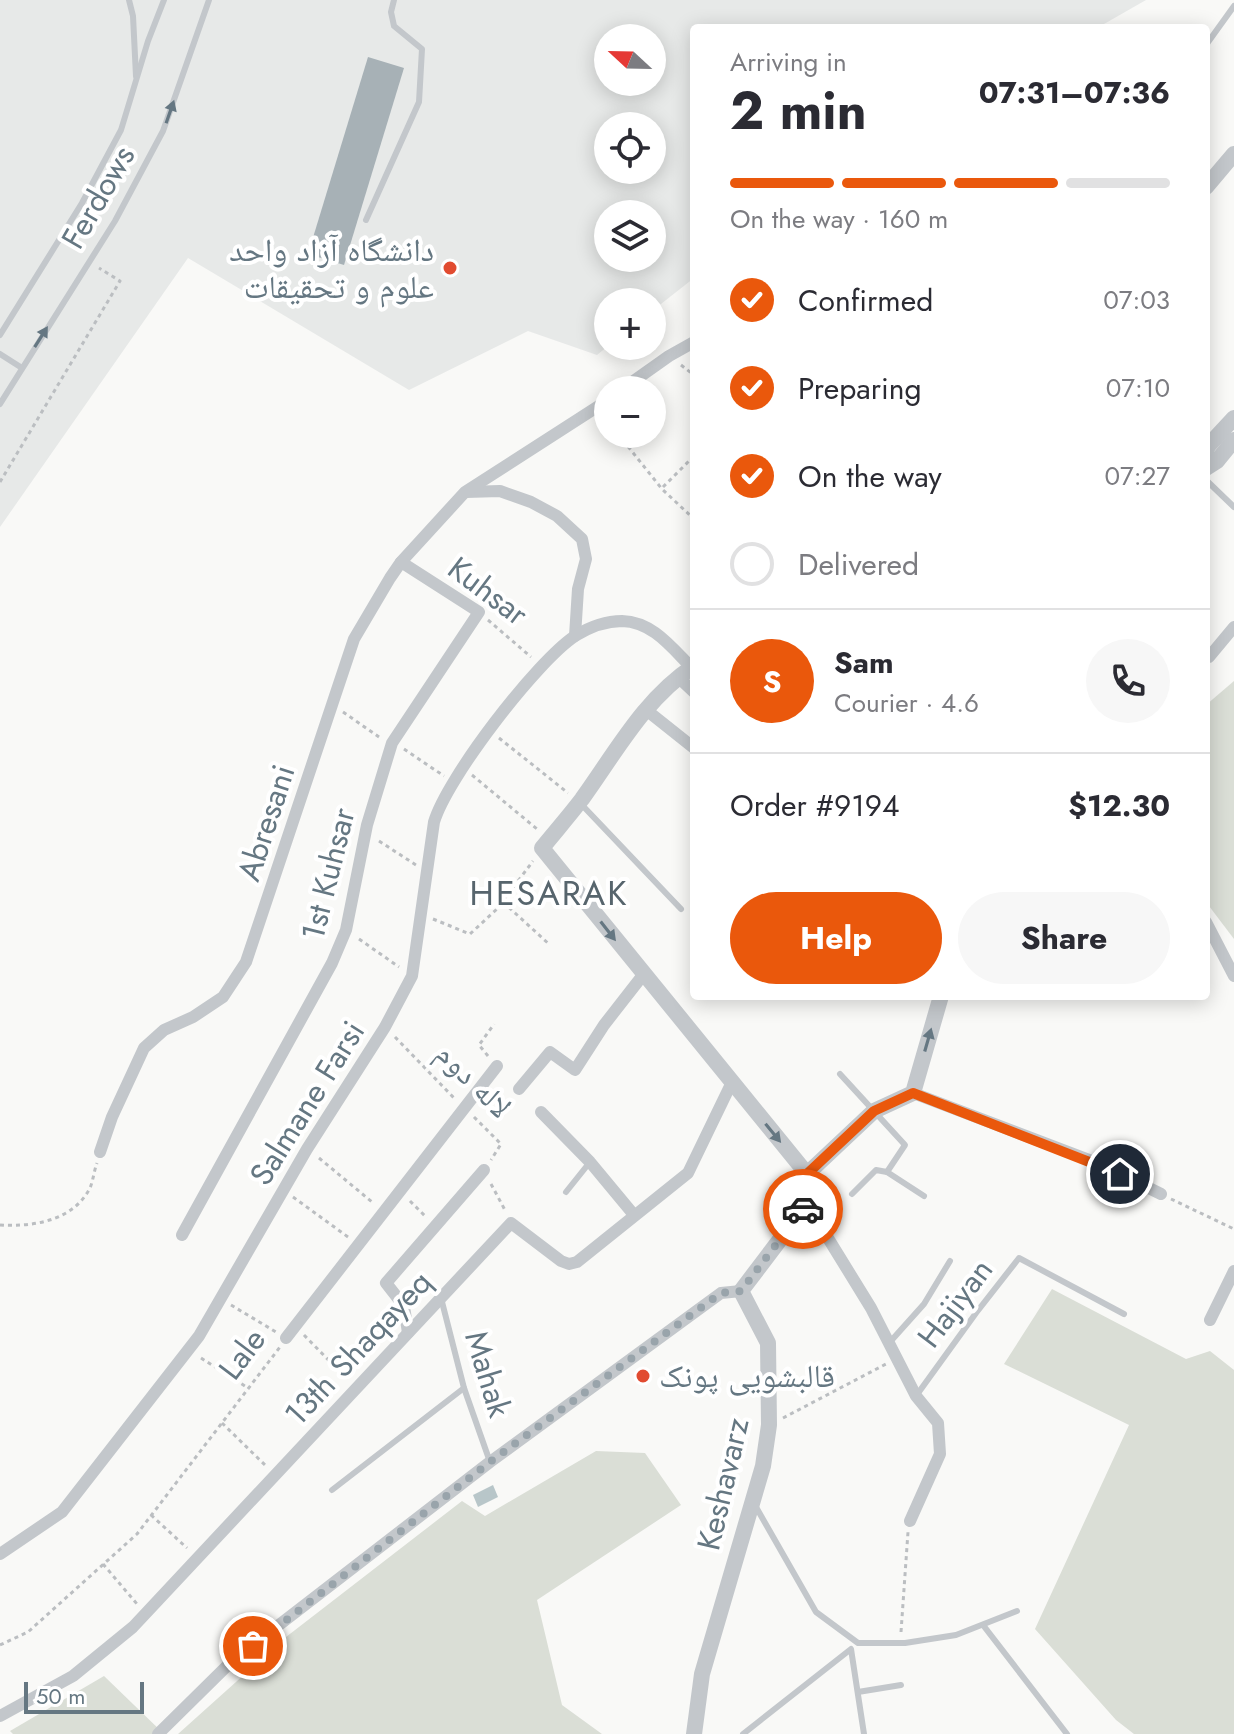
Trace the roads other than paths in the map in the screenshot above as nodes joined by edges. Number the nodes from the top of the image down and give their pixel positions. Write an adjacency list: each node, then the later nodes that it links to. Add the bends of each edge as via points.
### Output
1 (129, 0): 7 (lane)
2 (164, 0): 7 (lane, Ferdows)
3 (209, 0): 14 (lane, Ferdows, one-way to 3, via 115,221 163,131)
4 (394, 0): 10 (lane, via 394,26 422,49 419,102)
5 (1234, 6): 6 (lane)
6 (1210, 39)
7 (136, 83): 11 (lane, Ferdows, via 121,130)
8 (1234, 154): 9 (street)
9 (1210, 182)
10 (366, 220)
11 (0, 335)
12 (690, 344): 15 (street)
13 (0, 354): 14 (lane)
14 (22, 368): 16 (lane, Ferdows)
15 (641, 376)
16 (0, 404)
17 (594, 409): 23 (street, Abresani)
18 (1234, 418): 20 (street)
19 (1234, 440): 21 (street)
20 (1210, 444)
21 (1210, 465)
22 (1210, 484): 24 (lane)
23 (465, 492): 25 (street, Abresani); 28 (street, via 500,491 531,502 582,539 586,559)
24 (1234, 507)
25 (401, 562): 26 (street, Kuhsar); 46 (street, Abresani, via 354,639 246,962 223,997 164,1030 144,1048)
26 (479, 612): 57 (street, 1st Kuhsar, via 392,743 365,832 346,930 332,963)
27 (1234, 627): 29 (street)
28 (575, 636): 30 (street, via 605,623 644,626 657,633); 73 (street, Salmane Farsi, via 541,666 439,805 412,976 220,1299 188,1350 62,1512)
29 (1210, 656)
30 (688, 670): 31 (street)
31 (645, 709): 32 (street); 33 (street)
32 (690, 745)
33 (580, 802): 34 (lane); 36 (street, one-way to 36, via 546,844)
34 (681, 909)
35 (1210, 930): 37 (street)
36 (643, 975): 41 (street); 42 (street, via 575,1070 550,1052)
37 (1234, 976)
38 (940, 1000): 43 (street, one-way to 38)
39 (497, 1066): 65 (street, Lale)
40 (840, 1074): 44 (lane)
41 (732, 1082): 50 (street, one-way to 50); 56 (street, via 688,1173)
42 (519, 1089)
43 (913, 1093): 44 (street); 53 (street, via 1100,1164)
44 (874, 1111): 49 (lane, via 905,1145); 50 (street)
45 (541, 1112): 47 (street)
46 (100, 1152)
47 (590, 1162): 51 (lane); 56 (street)
48 (484, 1170): 64 (street, لاله دوم, via 386,1283 404,1306)
49 (887, 1172): 52 (lane, via 876,1170); 54 (lane)
50 (807, 1174): 55 (street)
51 (566, 1192)
52 (852, 1194)
53 (1161, 1194)
54 (924, 1196)
55 (807, 1204): 60 (street); 66 (street)
56 (634, 1215): 61 (street, 13th Shaqayeq, via 569,1264 511,1223)
57 (182, 1235)
58 (950, 1261): 66 (lane, via 924,1304)
59 (1234, 1271): 63 (street)
60 (741, 1291): 69 (street, via 721,1293); 71 (street, Keshavarz, via 768,1343 769,1425)
61 (441, 1298): 64 (street, 13th Shaqayeq); 67 (lane, Mahak)
62 (1124, 1314): 68 (lane, Hajiyan, via 1019,1258)
63 (1210, 1320)
64 (408, 1333): 78 (street, 13th Shaqayeq, via 133,1627 73,1676)
65 (286, 1338)
66 (890, 1342): 68 (street)
67 (464, 1388): 69 (lane, Mahak); 70 (lane)
68 (916, 1396): 72 (street, via 938,1423 940,1454)
69 (490, 1462): 80 (street, via 231,1662)
70 (332, 1490)
71 (752, 1500): 75 (lane, via 816,1612 858,1643 901,1643); 81 (street, Keshavarz, via 702,1674)
72 (910, 1521)
73 (0, 1554)
74 (1017, 1611): 75 (lane)
75 (983, 1625): 79 (lane)
76 (901, 1685): 77 (lane)
77 (858, 1692): 82 (lane, via 851,1649); 83 (lane)
78 (0, 1716)
79 (1066, 1733): 84 (lane)
80 (158, 1734)
81 (694, 1734)
82 (743, 1734)
83 (864, 1734)
84 (1056, 1734)

